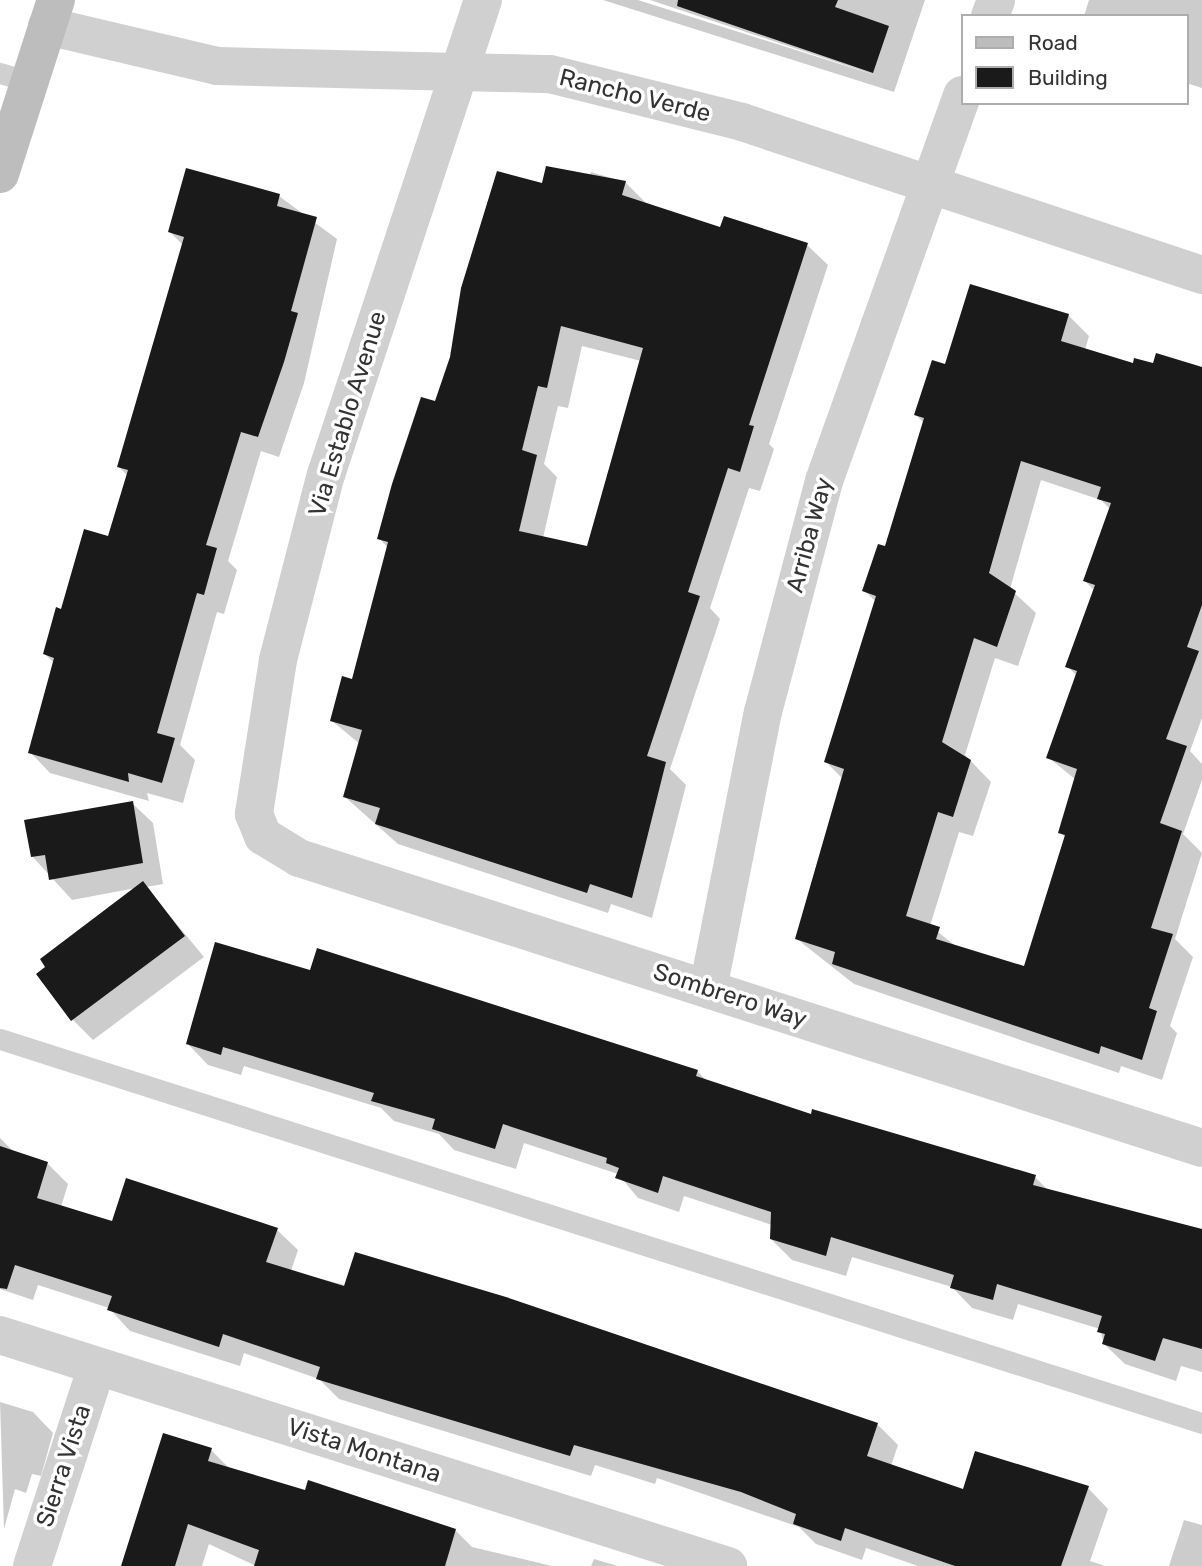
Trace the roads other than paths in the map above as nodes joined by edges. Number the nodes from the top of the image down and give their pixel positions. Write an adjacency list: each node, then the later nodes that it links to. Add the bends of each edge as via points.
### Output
1 (483, 0): 3 (street, Via Establo Avenue)
2 (52, 13): 3 (street, Rancho Verde, via 217,66 324,73); 4 (street)
3 (461, 68): 7 (street, Rancho Verde, via 550,74 742,122); 9 (street, Via Establo Avenue, via 323,487 278,660 254,814)
4 (15, 78): 6 (street)
5 (960, 100): 7 (street, Arriba Way)
6 (0, 174)
7 (930, 182): 8 (street, Rancho Verde); 10 (street, Arriba Way, via 824,481 763,712)
8 (1202, 275)
9 (263, 836): 10 (street, Sombrero Way, via 299,858)
10 (708, 989): 12 (street, Sombrero Way)
11 (0, 1039): 15 (lane)
12 (1202, 1148)
13 (0, 1335): 14 (street, Vista Montana)
14 (97, 1366): 16 (street, Sierra Vista); 17 (street, Vista Montana)
15 (1202, 1423)
16 (32, 1566)
17 (728, 1566)

